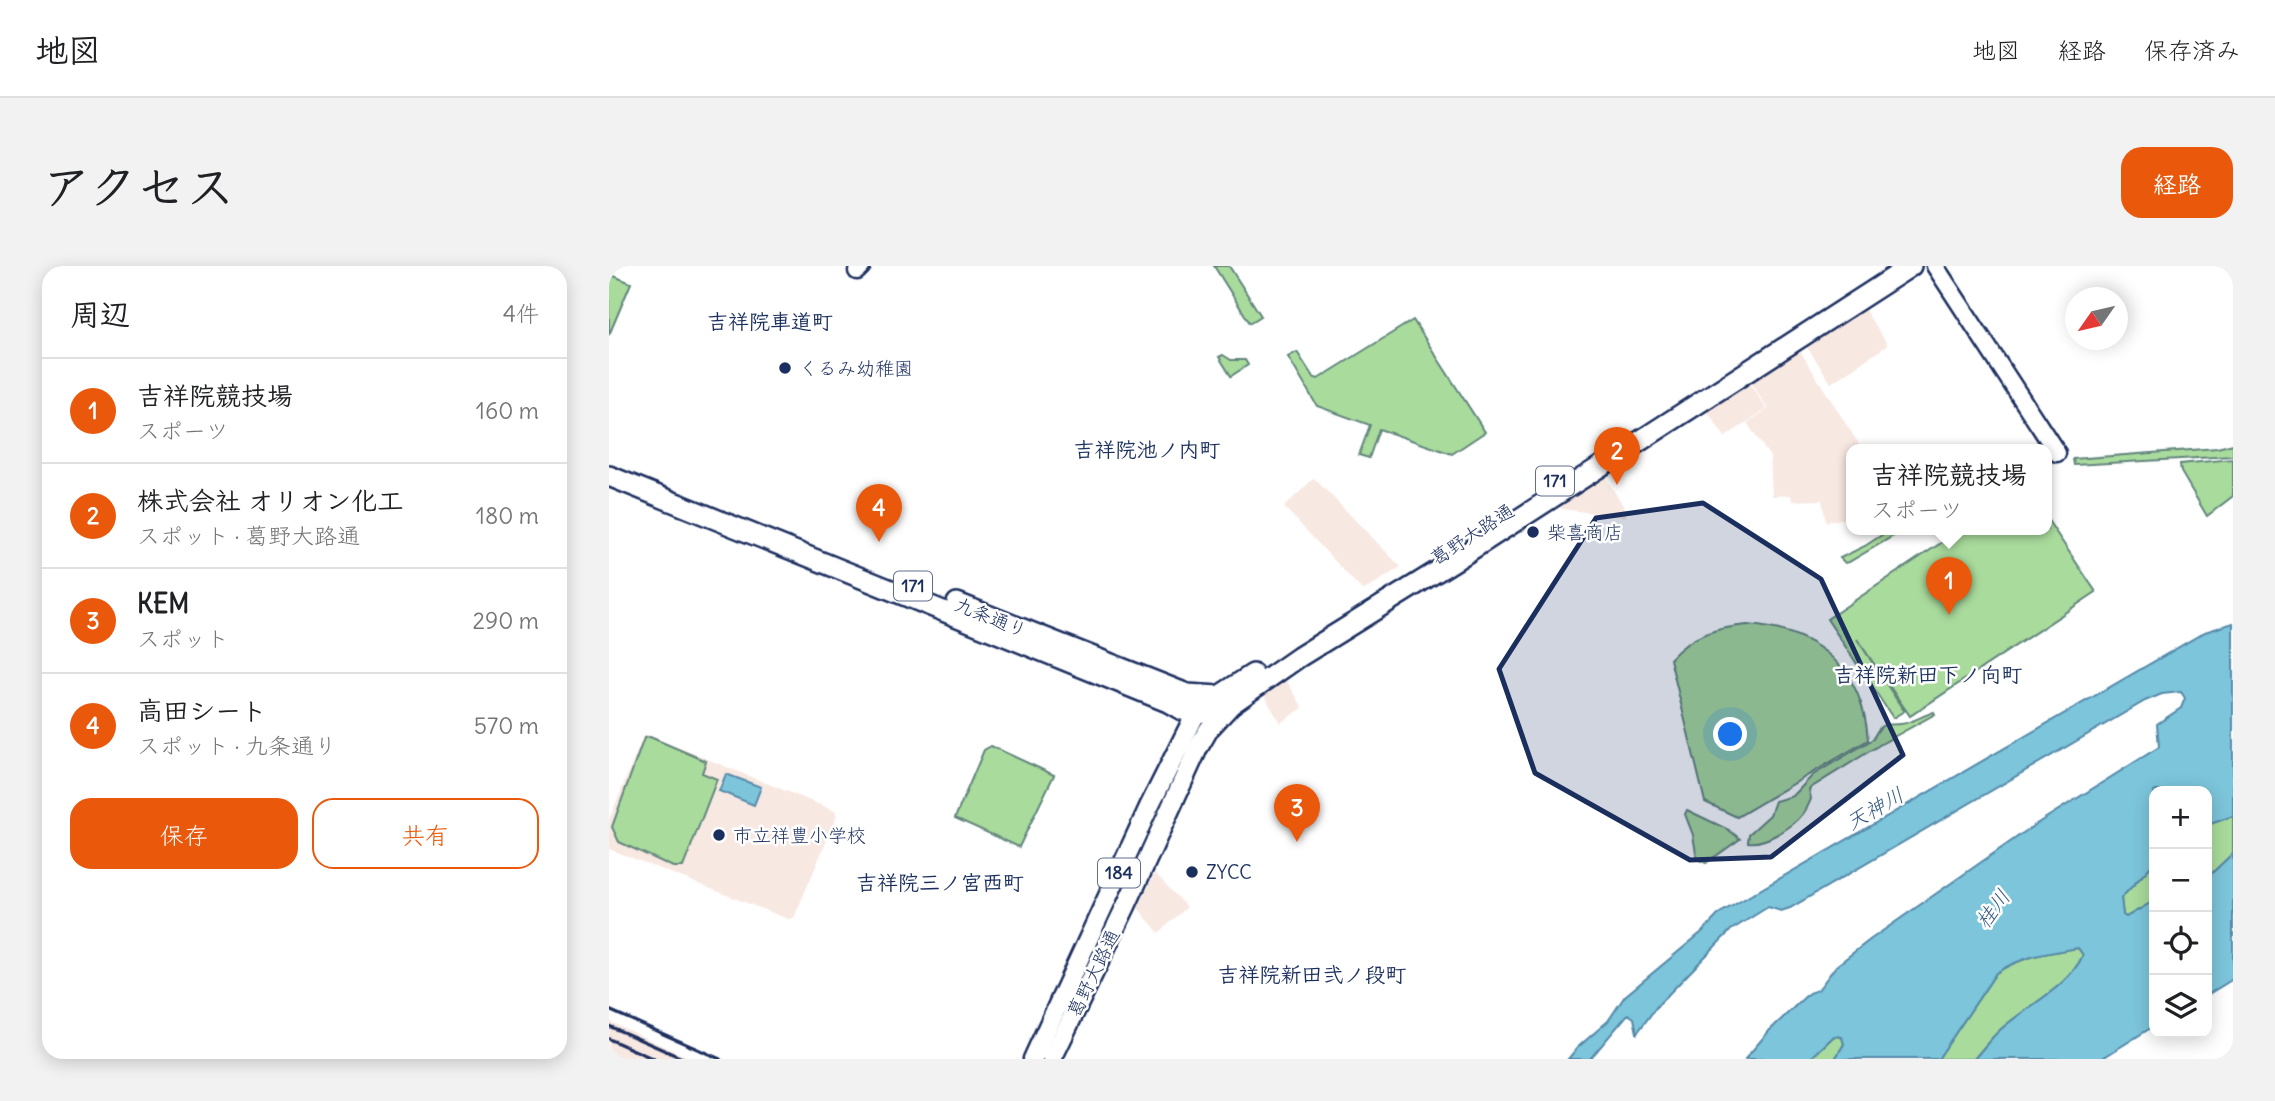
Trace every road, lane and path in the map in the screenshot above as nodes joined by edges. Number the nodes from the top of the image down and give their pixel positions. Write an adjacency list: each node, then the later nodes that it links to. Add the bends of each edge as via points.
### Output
1 (1891, 266): 10 (highway, 葛野大路通 / 171)
2 (1911, 266): 10 (highway, 葛野大路通 / 171, via 1457,559)
3 (1935, 266): 4 (street)
4 (2051, 444)
5 (2052, 445): 6 (street)
6 (2057, 453)
7 (609, 464): 9 (highway, 九条通り / 171)
8 (609, 476): 11 (highway, 九条通り / 171)
9 (1187, 694): 10 (highway, 九条通り / 171); 11 (main road)
10 (1226, 700): 11 (highway, 葛野大路通 / 171, via 1213,711); 12 (main road, 葛野大路通 / 184)
11 (1196, 713): 12 (main road, via 1203,730); 13 (main road, 葛野大路通 / 184)
12 (1198, 748): 14 (main road, 葛野大路通 / 184)
13 (1033, 1059)
14 (1052, 1059)

